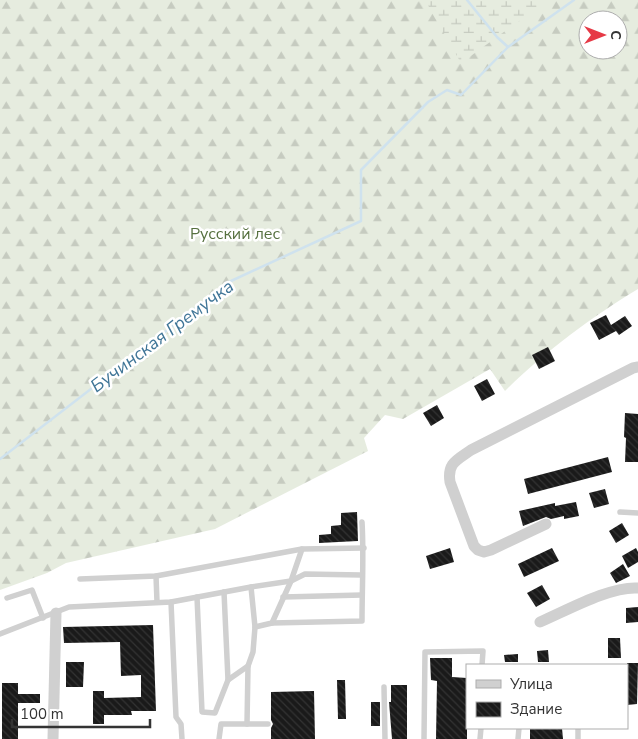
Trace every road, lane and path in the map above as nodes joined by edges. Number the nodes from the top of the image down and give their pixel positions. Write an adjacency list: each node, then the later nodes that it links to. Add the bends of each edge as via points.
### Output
1 (638, 367): 5 (street, via 471,450 452,464 448,473 450,482 478,550 491,550)
2 (620, 512): 3 (lane)
3 (638, 513)
4 (362, 522): 6 (lane)
5 (546, 524)
6 (364, 548): 7 (lane); 8 (lane)
7 (302, 550): 9 (lane); 11 (lane)
8 (361, 575): 11 (lane, via 305,574); 15 (lane)
9 (156, 576): 10 (lane); 19 (lane)
10 (80, 578)
11 (291, 581): 12 (lane); 17 (lane)
12 (251, 587): 14 (lane); 25 (lane)
13 (638, 588): 23 (street, via 622,588)
14 (224, 592): 16 (lane); 29 (lane)
15 (362, 595): 17 (lane); 24 (lane, via 362,621)
16 (197, 597): 20 (lane); 31 (lane, via 202,712)
17 (283, 597): 24 (lane)
18 (7, 598): 22 (lane, via 32,590)
19 (157, 602): 20 (lane); 21 (lane, via 69,607)
20 (171, 602): 36 (lane, via 176,717 181,724)
21 (56, 613): 22 (lane); 35 (street)
22 (43, 618): 26 (lane)
23 (540, 622)
24 (272, 623): 25 (lane)
25 (255, 627): 28 (lane)
26 (0, 634)
27 (482, 664): 39 (lane, via 483,651 425,652)
28 (248, 666): 29 (lane); 33 (lane)
29 (228, 680): 31 (lane)
30 (384, 686): 38 (lane)
31 (215, 713): 32 (lane)
32 (221, 724): 33 (lane); 37 (lane)
33 (248, 724): 34 (lane)
34 (268, 724)
35 (53, 739)
36 (182, 739)
37 (219, 739)
38 (385, 739)
39 (424, 739)

